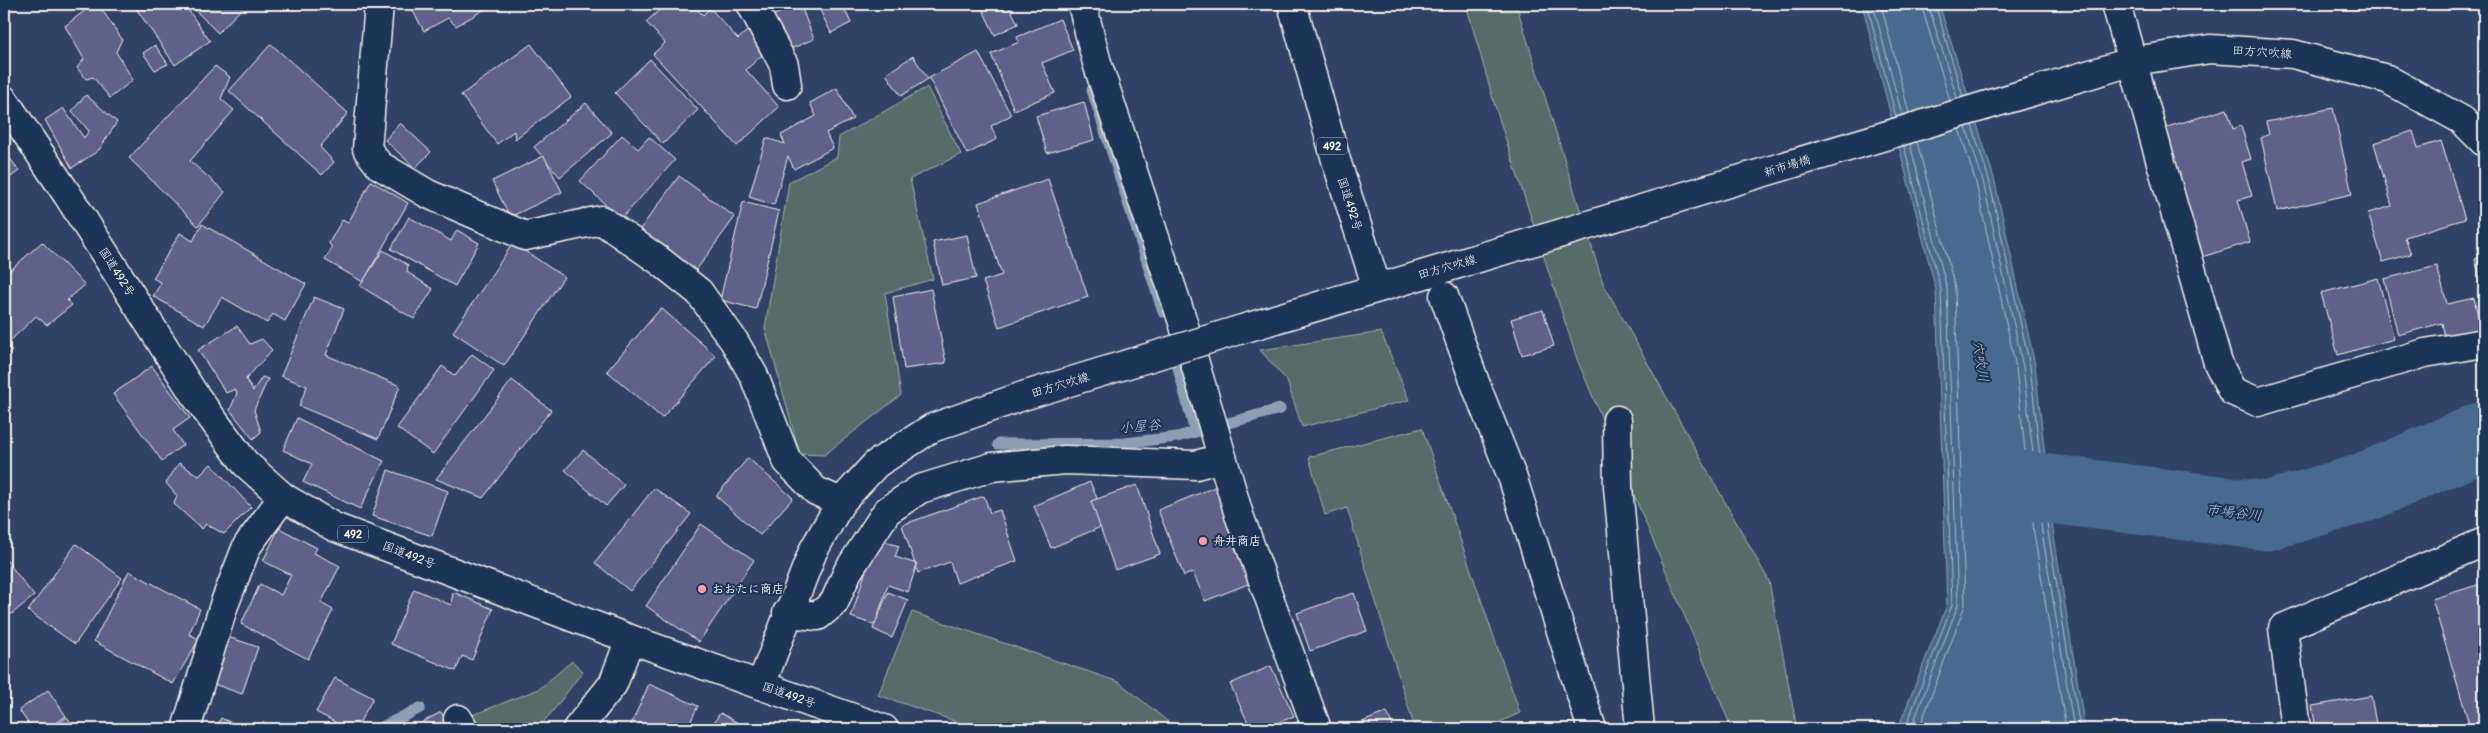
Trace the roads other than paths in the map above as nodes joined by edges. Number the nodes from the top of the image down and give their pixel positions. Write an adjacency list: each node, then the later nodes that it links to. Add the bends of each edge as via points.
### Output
1 (379, 4): 18 (main road, via 367,149 379,165 428,194 525,236 601,220 660,261 699,292 734,341 754,376 787,461 816,491)
2 (751, 4): 8 (main road, via 784,65)
3 (1082, 4): 16 (main road, via 1105,89 1182,319)
4 (1292, 4): 12 (main road, 国道492号 / 492, via 1336,160)
5 (2116, 4): 6 (main road)
6 (2134, 61): 7 (main road, 田方穴吹線); 10 (main road, 田方穴吹線, via 2210,49 2292,54 2387,79 2462,120); 14 (main road, via 2218,363 2232,391 2258,402 2425,353)
7 (2080, 78): 11 (main road, 新市場橋)
8 (787, 85)
9 (4, 100): 17 (main road, 国道492号 / 492, via 194,394 245,463)
10 (2484, 142)
11 (1494, 254): 12 (main road, 田方穴吹線)
12 (1377, 288): 18 (main road, 田方穴吹線, bridge, via 1023,396 932,428 876,464)
13 (1444, 296): 27 (main road, via 1513,479)
14 (2484, 343)
15 (1617, 420): 28 (main road, via 1618,487)
16 (1221, 453): 20 (main road, via 1196,465 1065,460 992,467 920,489 887,511 848,570 834,603 818,616); 26 (main road, via 1239,515)
17 (283, 497): 21 (main road, 国道492号 / 492, via 334,527); 23 (main road, via 247,546 224,605)
18 (842, 502): 20 (main road, 田方穴吹線, via 813,551)
19 (2484, 542): 29 (main road, via 2283,628)
20 (787, 613): 22 (main road, 田方穴吹線)
21 (630, 639): 22 (main road, 国道492号 / 492); 24 (main road, via 613,684)
22 (761, 685): 25 (main road, 国道492号 / 492)
23 (186, 729)
24 (577, 729)
25 (884, 729)
26 (1317, 729)
27 (1592, 729)
28 (1640, 729)
29 (2296, 729)

